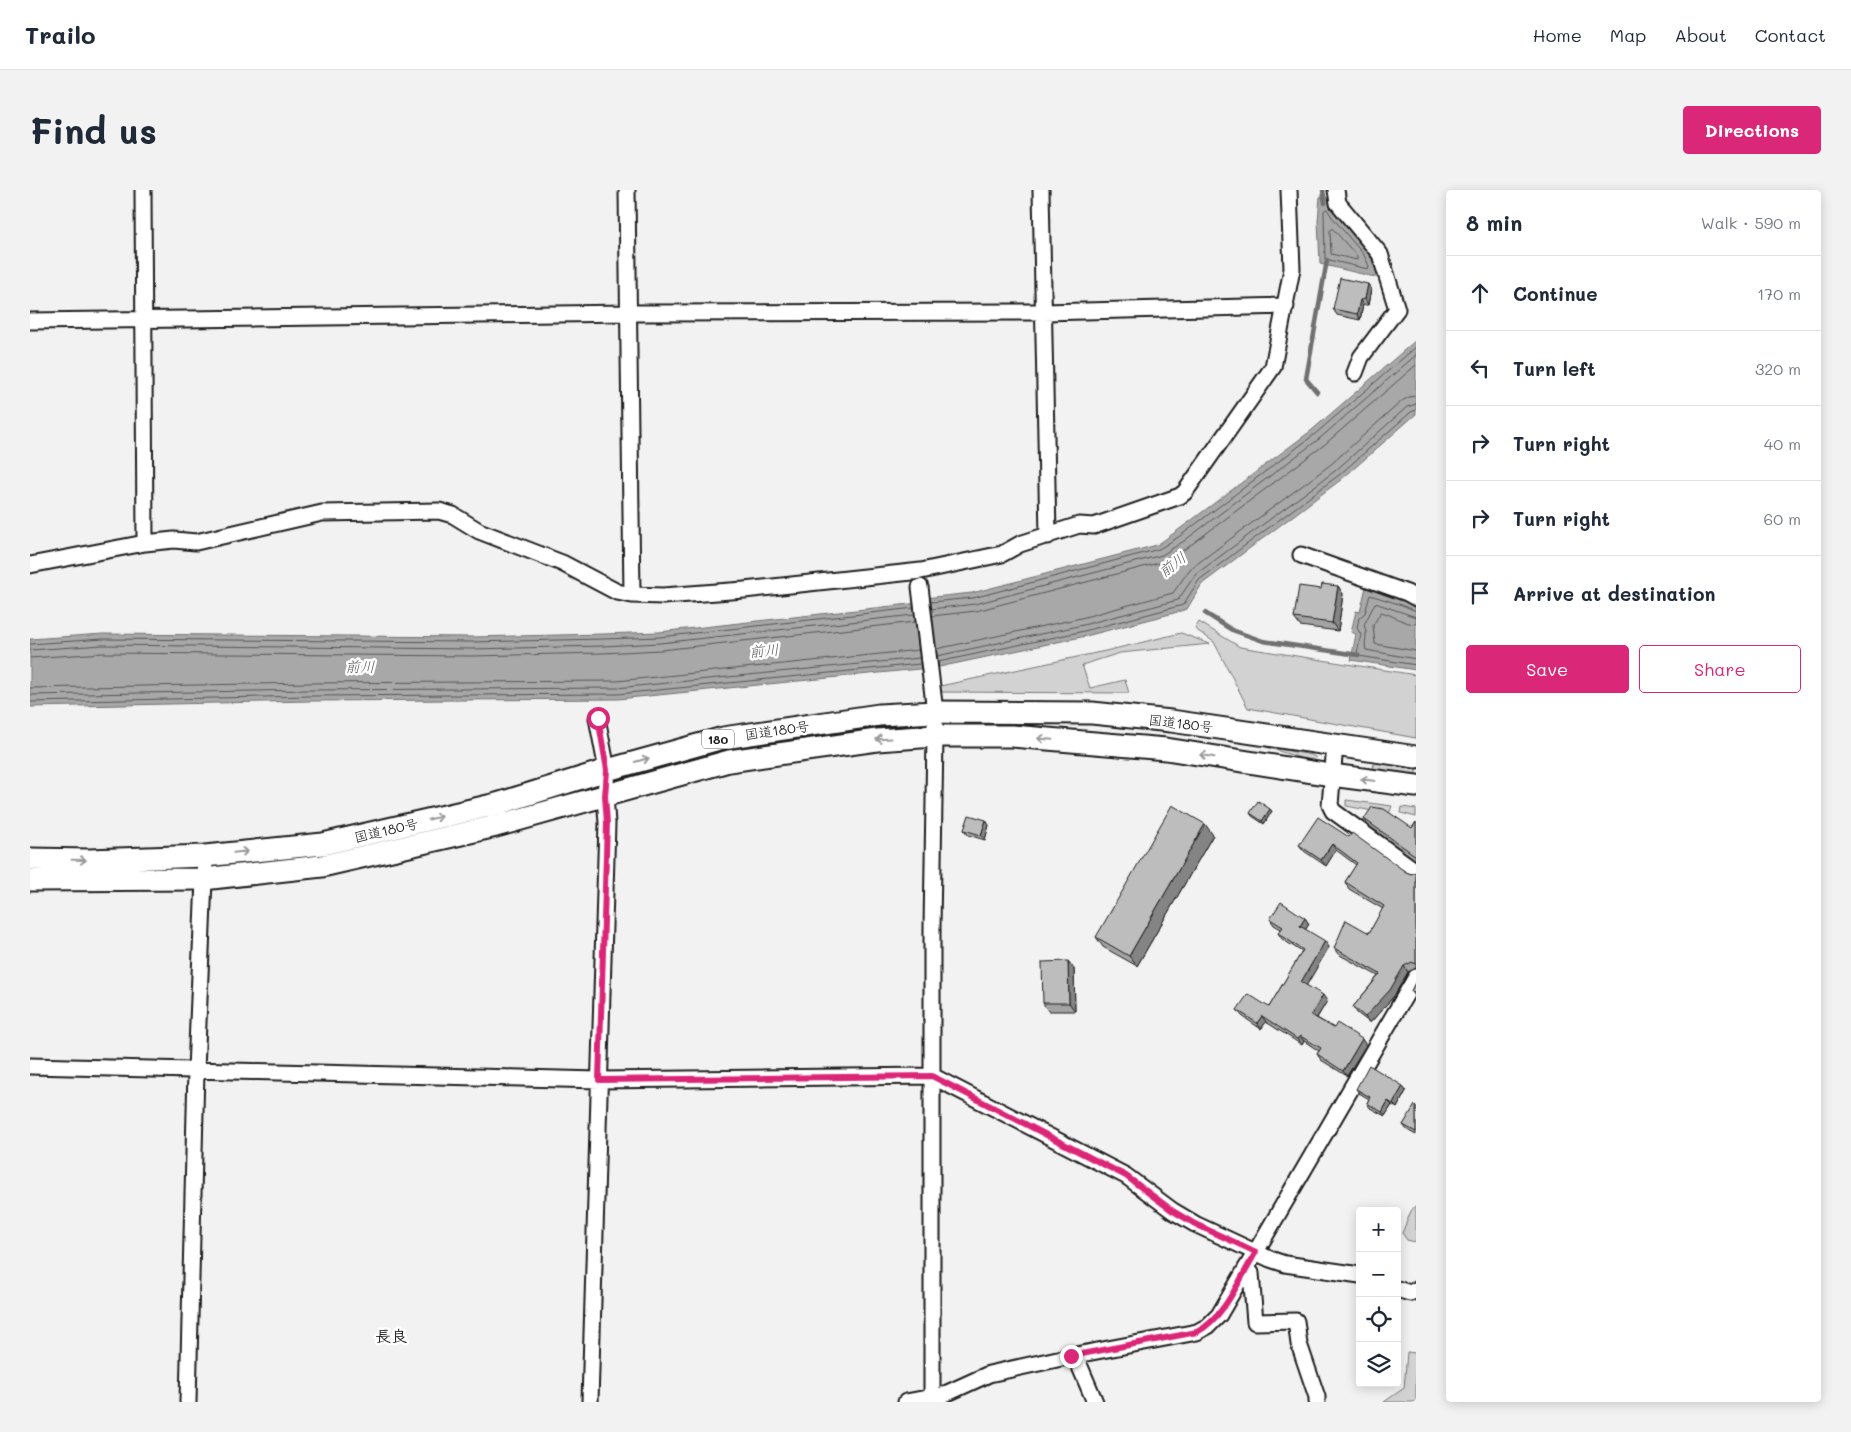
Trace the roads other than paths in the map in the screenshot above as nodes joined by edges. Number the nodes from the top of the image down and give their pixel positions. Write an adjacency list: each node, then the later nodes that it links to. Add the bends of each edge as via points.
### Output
1 (143, 190): 9 (street)
2 (627, 190): 8 (street)
3 (1041, 190): 7 (street)
4 (1289, 190): 6 (street, via 1292,269)
5 (1336, 190): 11 (street, via 1338,203 1380,254 1397,309 1361,357)
6 (1286, 306): 7 (street); 12 (street, via 1269,375 1185,492 1094,526 1079,525)
7 (1043, 312): 8 (street); 12 (street)
8 (629, 313): 9 (street); 17 (street)
9 (143, 320): 10 (street); 13 (street)
10 (30, 321)
11 (1355, 373)
12 (1048, 536): 17 (street, via 1020,544 1002,554 921,571 744,590)
13 (145, 544): 15 (street); 17 (street, via 174,540 196,542 322,513 439,512 453,515 479,531 562,562 617,592)
14 (1301, 555): 18 (street)
15 (30, 565)
16 (921, 589): 19 (street)
17 (632, 595)
18 (1416, 598)
19 (935, 712): 21 (street); 22 (highway, 国道180号 / 180, via 1092,713); 24 (highway, 国道180号 / 180, one-way to 19, via 723,738 879,715)
20 (598, 718): 24 (street)
21 (935, 736): 25 (highway, 国道180号 / 180, one-way to 21, via 1166,750 1012,736); 27 (highway, 国道180号 / 180, one-way to 27, via 877,740 729,761); 36 (street)
22 (1335, 745): 23 (highway, 国道180号 / 180); 25 (street)
23 (1416, 757)
24 (607, 770): 27 (street); 28 (highway, 国道180号 / 180, one-way to 24, via 323,844 498,804)
25 (1331, 775): 26 (highway, 国道180号 / 180, one-way to 25); 30 (street, via 1330,805 1333,811)
26 (1416, 786)
27 (605, 796): 31 (highway, 国道180号 / 180, via 496,826 322,866); 37 (street, via 607,823)
28 (205, 856): 29 (highway, 国道180号 / 180, one-way to 28); 31 (street)
29 (30, 859)
30 (1416, 871)
31 (203, 879): 32 (highway, 国道180号 / 180); 35 (street)
32 (30, 880)
33 (1416, 977): 38 (street)
34 (30, 1066): 35 (street)
35 (196, 1070): 37 (street); 45 (street)
36 (932, 1076): 37 (street); 38 (street, via 1126,1176 1195,1224); 44 (street)
37 (599, 1080): 46 (street)
38 (1256, 1252): 39 (street); 40 (street, via 1285,1264)
39 (1246, 1268): 43 (street, via 1219,1315 1197,1332); 49 (street, via 1251,1273 1255,1322 1296,1321 1299,1344)
40 (1356, 1274)
41 (1401, 1290): 42 (street, via 1410,1293)
42 (1416, 1290)
43 (1075, 1355): 44 (street, via 989,1374); 48 (street)
44 (939, 1398): 47 (street)
45 (188, 1402)
46 (590, 1402)
47 (906, 1402)
48 (1095, 1402)
49 (1317, 1402)

